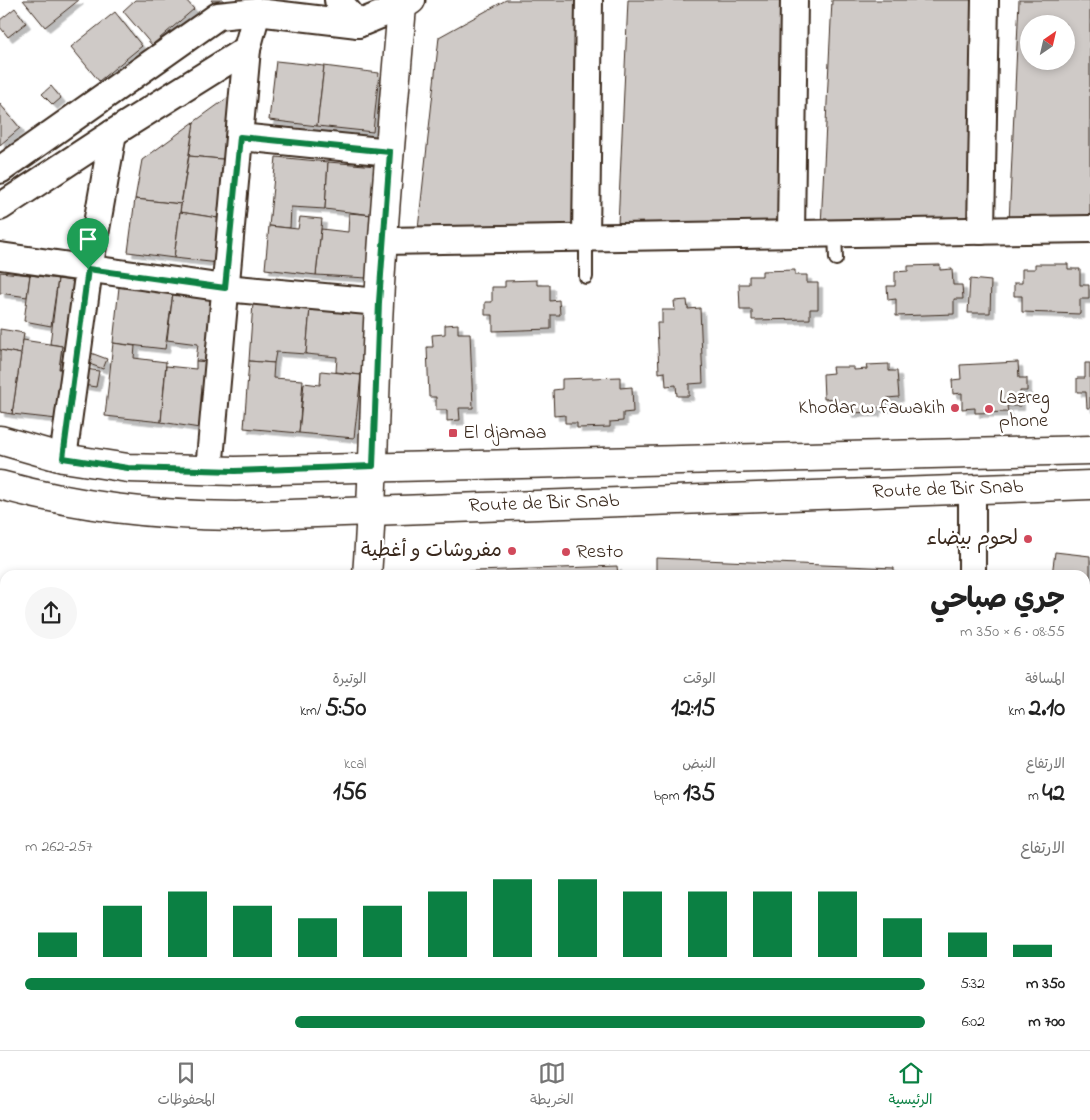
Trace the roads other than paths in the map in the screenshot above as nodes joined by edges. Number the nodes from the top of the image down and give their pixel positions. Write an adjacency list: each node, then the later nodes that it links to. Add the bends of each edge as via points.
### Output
1 (338, 0): 7 (street)
2 (589, 0): 18 (street)
3 (794, 0): 17 (street)
4 (985, 0): 15 (street)
5 (406, 3): 7 (street); 11 (main road)
6 (257, 12): 7 (street); 8 (street); 12 (street, via 218,16)
7 (358, 24)
8 (247, 49): 9 (street); 10 (street)
9 (112, 133): 13 (street); 22 (street)
10 (240, 137): 11 (street); 24 (street)
11 (390, 152): 19 (main road)
12 (0, 170)
13 (0, 207)
14 (1090, 229): 15 (street)
15 (981, 231): 16 (street)
16 (835, 233): 17 (street); 21 (lane)
17 (791, 234): 18 (street)
18 (586, 238): 19 (street); 23 (lane)
19 (384, 241): 25 (main road)
20 (0, 256): 22 (street)
21 (836, 259)
22 (88, 269): 24 (street); 28 (street)
23 (586, 277)
24 (225, 288): 25 (street); 30 (street)
25 (379, 302): 29 (main road)
26 (0, 440): 28 (main road, Route de Bir Snab)
27 (1090, 450): 29 (main road, Route de Bir Snab)
28 (63, 458): 30 (main road, Route de Bir Snab, via 128,468)
29 (373, 466): 30 (main road, Route de Bir Snab); 34 (main road)
30 (209, 470)
31 (0, 485): 34 (main road, Route de Bir Snab, via 56,500 166,515 236,516)
32 (1090, 485): 33 (main road, Route de Bir Snab)
33 (972, 488): 34 (main road, Route de Bir Snab); 36 (street)
34 (372, 510): 35 (main road)
35 (368, 570)
36 (972, 570)

